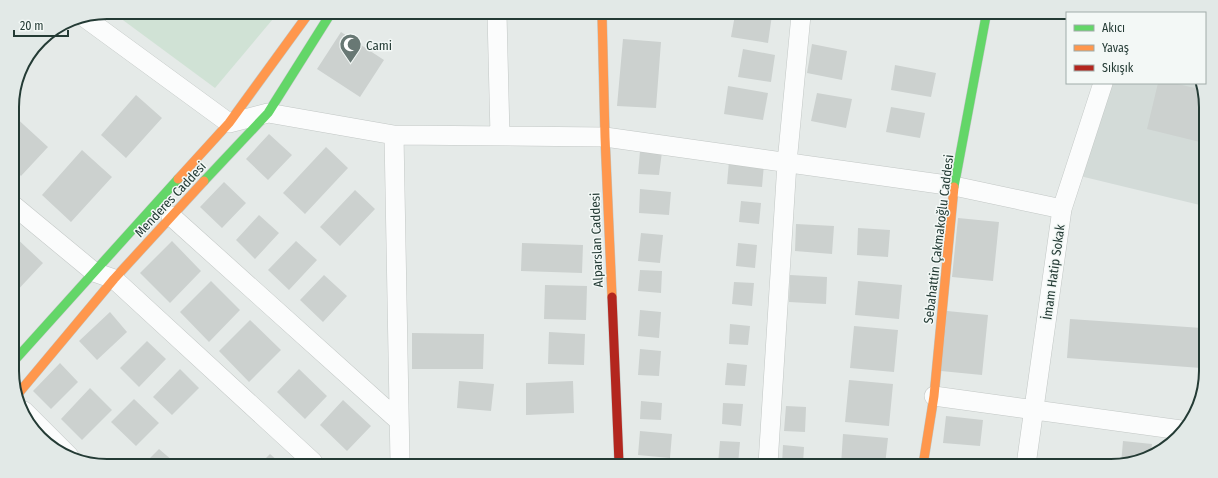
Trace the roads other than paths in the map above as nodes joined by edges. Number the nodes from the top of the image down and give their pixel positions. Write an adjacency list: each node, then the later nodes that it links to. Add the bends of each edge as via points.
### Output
1 (305, 19): 10 (main road, Menderes Caddesi)
2 (326, 19): 9 (main road, Menderes Caddesi)
3 (497, 19): 12 (street)
4 (602, 19): 13 (main road, Alparslan Caddesi)
5 (801, 19): 14 (street)
6 (985, 19): 15 (main road, Sebahattin Çakmakoğlu Caddesi)
7 (90, 21): 10 (street)
8 (1103, 84): 16 (street, İmam Hatip Sokak)
9 (268, 114): 10 (street); 11 (street); 18 (main road, Menderes Caddesi)
10 (229, 123): 19 (main road, Menderes Caddesi)
11 (394, 135): 12 (street); 25 (street)
12 (500, 136): 13 (street)
13 (605, 138): 14 (street); 31 (main road, Alparslan Caddesi)
14 (787, 163): 15 (street); 32 (street)
15 (954, 186): 16 (street); 23 (main road, Sebahattin Çakmakoğlu Caddesi)
16 (1062, 209): 24 (street, İmam Hatip Sokak)
17 (19, 210): 19 (street)
18 (171, 216): 20 (main road, Menderes Caddesi); 25 (street)
19 (94, 272): 20 (street); 21 (main road, Menderes Caddesi)
20 (114, 279): 22 (main road, Menderes Caddesi); 29 (street)
21 (19, 355)
22 (22, 390)
23 (934, 396): 24 (street); 33 (main road, Sebahattin Çakmakoğlu Caddesi)
24 (1033, 410): 27 (street); 34 (street, İmam Hatip Sokak)
25 (399, 421): 30 (street)
26 (38, 424): 28 (street)
27 (1177, 429)
28 (54, 440)
29 (310, 459)
30 (400, 459)
31 (619, 459)
32 (768, 459)
33 (924, 459)
34 (1027, 459)

